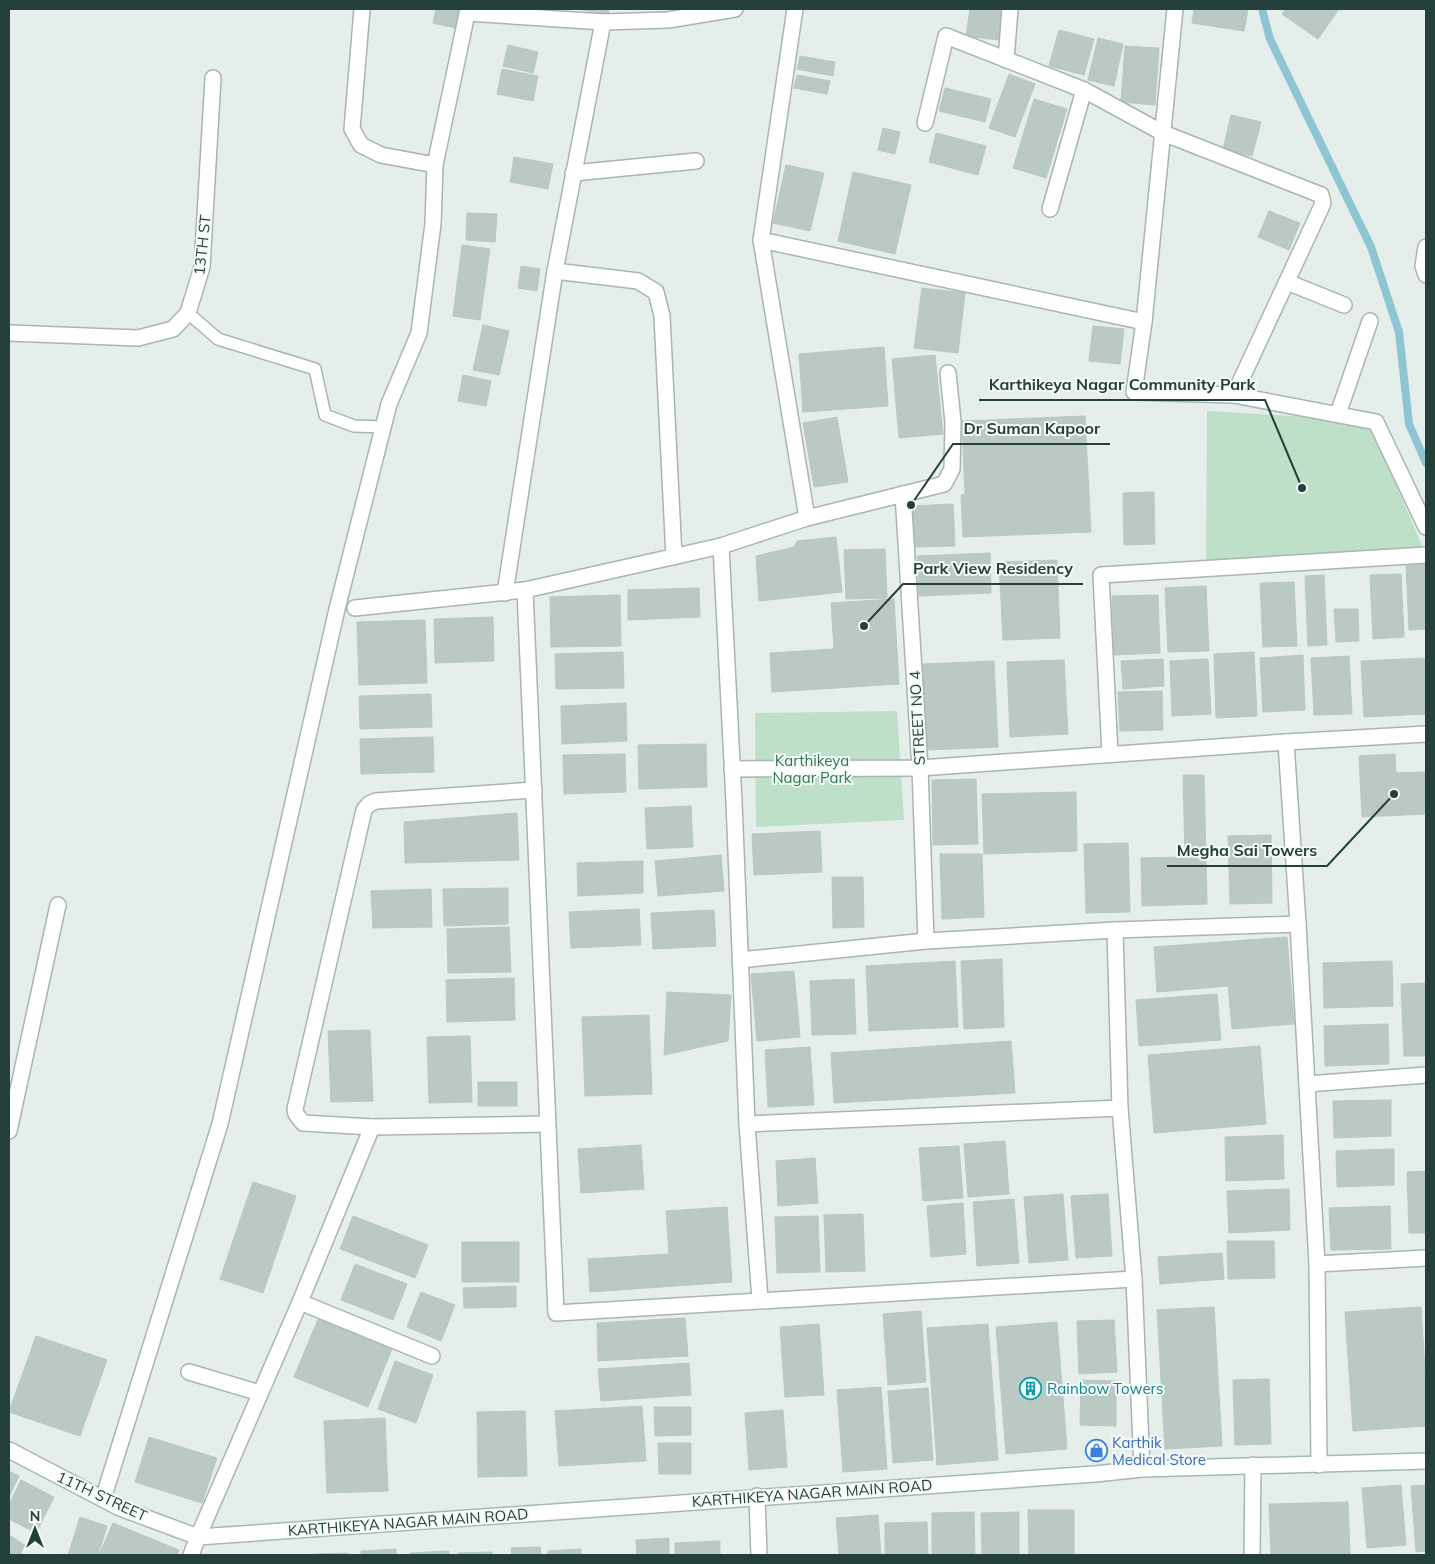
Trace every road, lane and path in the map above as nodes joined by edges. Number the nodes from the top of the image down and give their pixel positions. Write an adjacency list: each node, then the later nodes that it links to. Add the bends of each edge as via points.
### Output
1 (362, 9): 14 (street, via 352,129 361,145 382,155)
2 (735, 9): 7 (street, via 668,20)
3 (795, 9): 17 (street)
4 (1010, 9): 8 (street)
5 (1174, 9): 12 (street)
6 (468, 11): 7 (street); 14 (street)
7 (603, 22): 15 (street)
8 (1006, 60): 10 (street); 11 (street, via 946,36)
9 (213, 78): 23 (street, 13TH ST, via 202,267)
10 (1084, 90): 12 (street); 16 (street)
11 (925, 122)
12 (1163, 134): 21 (street, via 1320,195 1323,203); 25 (street)
13 (696, 161): 15 (street)
14 (435, 165): 30 (street, via 434,224 419,333 389,404)
15 (573, 173): 19 (street)
16 (1050, 209)
17 (761, 240): 25 (street); 32 (street)
18 (1426, 247): 20 (street, via 1423,266)
19 (555, 272): 36 (street, via 638,281 656,292 662,316); 38 (street)
20 (1426, 275)
21 (1287, 282): 22 (street); 28 (street)
22 (1344, 305)
23 (188, 313): 26 (street, via 173,329 138,338); 30 (lane, via 218,339 315,369 325,415 354,426)
24 (1370, 321): 29 (street)
25 (1144, 322): 28 (street, via 1134,392)
26 (9, 333)
27 (948, 373): 31 (street, via 953,422 952,469 944,484)
28 (1234, 395): 29 (street)
29 (1338, 414): 33 (street, via 1376,422)
30 (384, 426): 72 (street, via 337,610 220,1124)
31 (903, 494): 32 (street); 43 (street, STREET NO 4)
32 (807, 518): 34 (street)
33 (1426, 527)
34 (721, 546): 36 (street); 44 (street)
35 (1426, 555): 42 (street, via 1101,574)
36 (674, 557): 37 (street)
37 (525, 590): 38 (street); 45 (street)
38 (505, 593): 39 (street)
39 (356, 608)
40 (1426, 734): 41 (street)
41 (1286, 742): 42 (street); 47 (street)
42 (1110, 754): 43 (street)
43 (920, 768): 44 (street); 49 (street, STREET NO 4)
44 (732, 769): 50 (street)
45 (534, 790): 54 (street); 56 (street, via 376,801 364,810 295,1109 303,1123)
46 (58, 905): 57 (street)
47 (1298, 924): 48 (street); 52 (street)
48 (1115, 930): 49 (street); 53 (street)
49 (926, 941): 50 (street)
50 (740, 960): 55 (street)
51 (1426, 1075): 52 (street)
52 (1307, 1084): 59 (street)
53 (1120, 1108): 55 (street); 60 (street)
54 (547, 1124): 56 (street); 61 (street, via 556,1313)
55 (748, 1124): 61 (street)
56 (372, 1128): 62 (street)
57 (9, 1131)
58 (1426, 1258): 59 (street)
59 (1317, 1264): 68 (street)
60 (1134, 1279): 61 (street); 70 (street)
61 (760, 1300)
62 (300, 1302): 63 (street); 65 (street)
63 (432, 1356)
64 (190, 1372): 65 (street)
65 (260, 1393): 73 (street)
66 (9, 1450): 72 (street, 11TH STREET)
67 (1426, 1461): 68 (street, KARTHIKEYA NAGAR MAIN ROAD)
68 (1319, 1465): 69 (street, KARTHIKEYA NAGAR MAIN ROAD)
69 (1253, 1466): 70 (street, KARTHIKEYA NAGAR MAIN ROAD); 76 (street)
70 (1142, 1468): 71 (street, KARTHIKEYA NAGAR MAIN ROAD, via 1095,1474)
71 (757, 1496): 73 (street, KARTHIKEYA NAGAR MAIN ROAD); 75 (street)
72 (103, 1499): 73 (street, 11TH STREET)
73 (198, 1537): 74 (street)
74 (191, 1555)
75 (759, 1555)
76 (1252, 1555)

